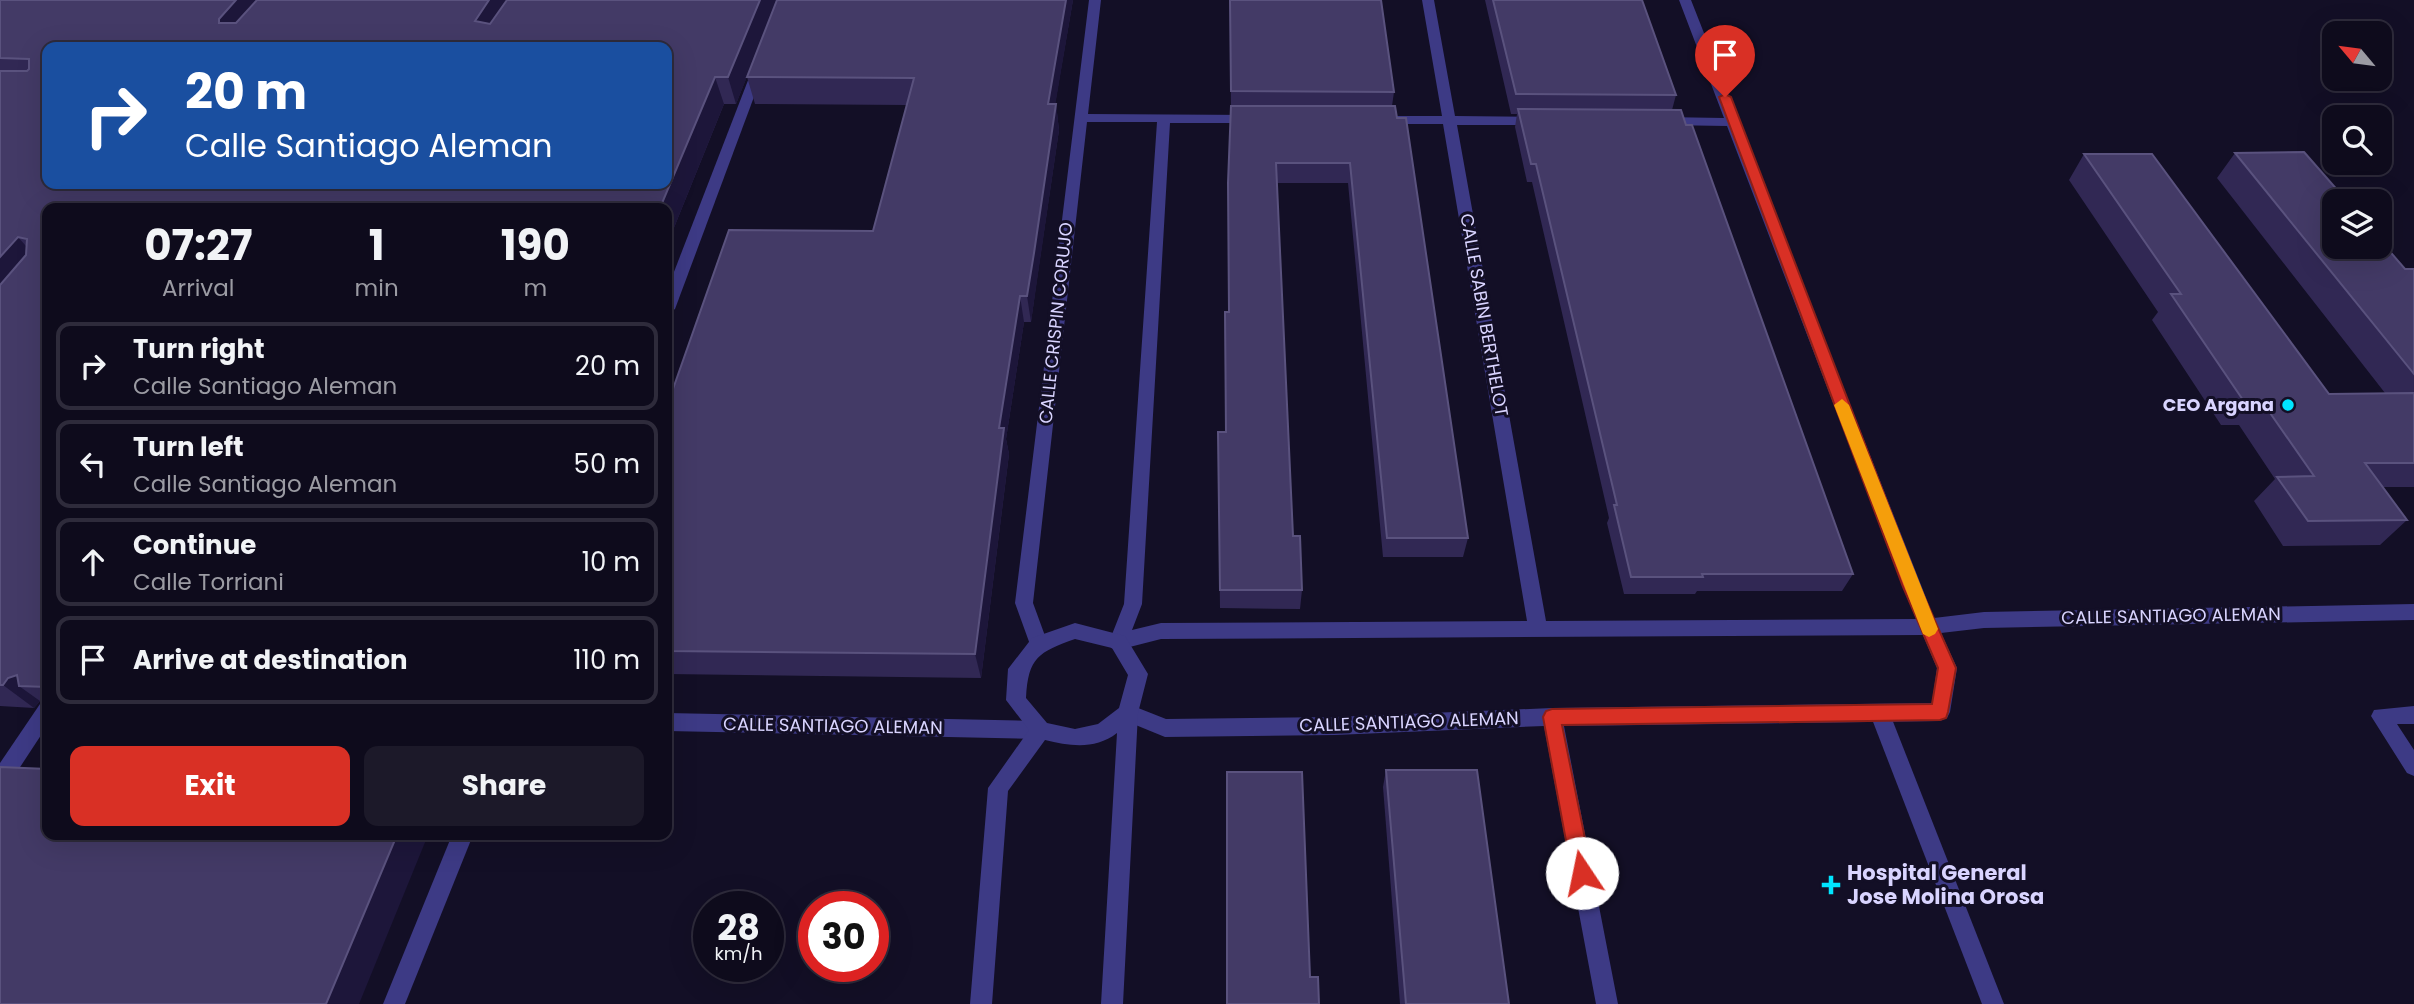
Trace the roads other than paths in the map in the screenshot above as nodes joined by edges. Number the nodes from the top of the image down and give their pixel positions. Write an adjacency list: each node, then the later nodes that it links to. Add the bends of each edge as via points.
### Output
1 (1095, 0): 5 (street, CALLE CRISPIN CORUJO)
2 (1428, 0): 9 (street, CALLE SABIN BERTHELOT)
3 (1685, 0): 12 (street)
4 (766, 51): 13 (street)
5 (1079, 118): 6 (street); 18 (street, CALLE CRISPIN CORUJO, via 1024,603)
6 (1164, 118): 7 (street); 17 (street, via 1133,604)
7 (1273, 119)
8 (1368, 120): 9 (street)
9 (1450, 120): 10 (street); 16 (street, CALLE SABIN BERTHELOT)
10 (1558, 121)
11 (1653, 121): 12 (street)
12 (1734, 122): 15 (street)
13 (672, 296)
14 (2414, 612): 15 (street, CALLE SANTIAGO ALEMAN, via 1984,620)
15 (1928, 627): 16 (street, CALLE SANTIAGO ALEMAN); 20 (street, CALLE SANTIAGO ALEMAN, via 1947,668 1940,712)
16 (1538, 630): 17 (street, CALLE SANTIAGO ALEMAN, via 1160,631)
17 (1118, 642): 18 (street, via 1075,631); 19 (street, via 1138,674)
18 (1039, 644): 25 (street, via 1018,669 1016,700)
19 (1128, 713): 23 (street, CALLE SANTIAGO ALEMAN, via 1165,728); 25 (street, via 1103,732 1075,738); 31 (street)
20 (1880, 714): 23 (street, CALLE SANTIAGO ALEMAN); 33 (street)
21 (2414, 715): 26 (street, via 2381,716)
22 (42, 717): 27 (street)
23 (1552, 717): 32 (street)
24 (672, 722): 25 (street, CALLE SANTIAGO ALEMAN)
25 (1041, 730): 30 (street, via 998,788)
26 (2414, 767)
27 (0, 780)
28 (460, 840): 29 (street)
29 (394, 1004)
30 (981, 1004)
31 (1112, 1004)
32 (1607, 1004)
33 (1993, 1004)

